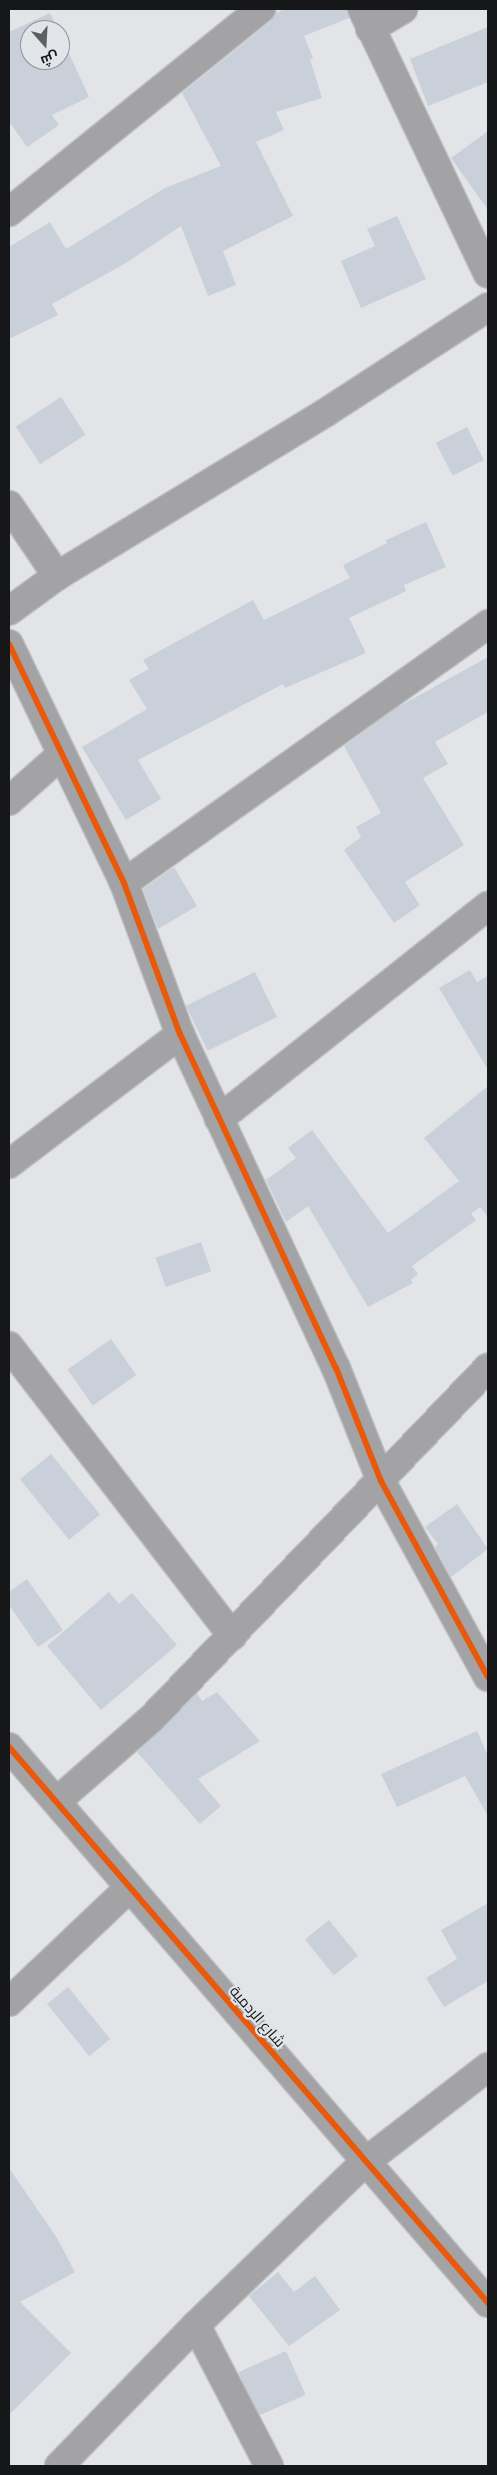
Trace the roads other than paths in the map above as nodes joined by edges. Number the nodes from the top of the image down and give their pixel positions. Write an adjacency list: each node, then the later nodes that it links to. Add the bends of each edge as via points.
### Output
1 (261, 9): 4 (street)
2 (403, 9): 3 (street)
3 (366, 19): 5 (street)
4 (9, 212)
5 (488, 274)
6 (488, 306): 8 (street, via 325,413)
7 (9, 505): 8 (street)
8 (57, 576): 9 (street)
9 (9, 611)
10 (488, 624): 14 (street)
11 (9, 644): 12 (street)
12 (62, 756): 13 (street); 14 (street)
13 (9, 801)
14 (124, 883): 16 (street)
15 (488, 906): 17 (street)
16 (180, 1034): 17 (street); 18 (street)
17 (219, 1119): 21 (street, via 336,1368)
18 (9, 1164)
19 (9, 1346): 22 (street)
20 (488, 1368): 21 (street)
21 (381, 1481): 22 (street); 23 (street)
22 (232, 1636): 25 (street, via 152,1718)
23 (488, 1677)
24 (12, 1757): 25 (street, شارع الردمية)
25 (58, 1801): 26 (street, شارع الردمية)
26 (129, 1888): 27 (street); 29 (street, شارع الردمية)
27 (9, 2002)
28 (488, 2067): 29 (street)
29 (365, 2162): 30 (street, شارع الردمية); 31 (street)
30 (488, 2303)
31 (196, 2326): 32 (street); 33 (street)
32 (59, 2466)
33 (269, 2466)

